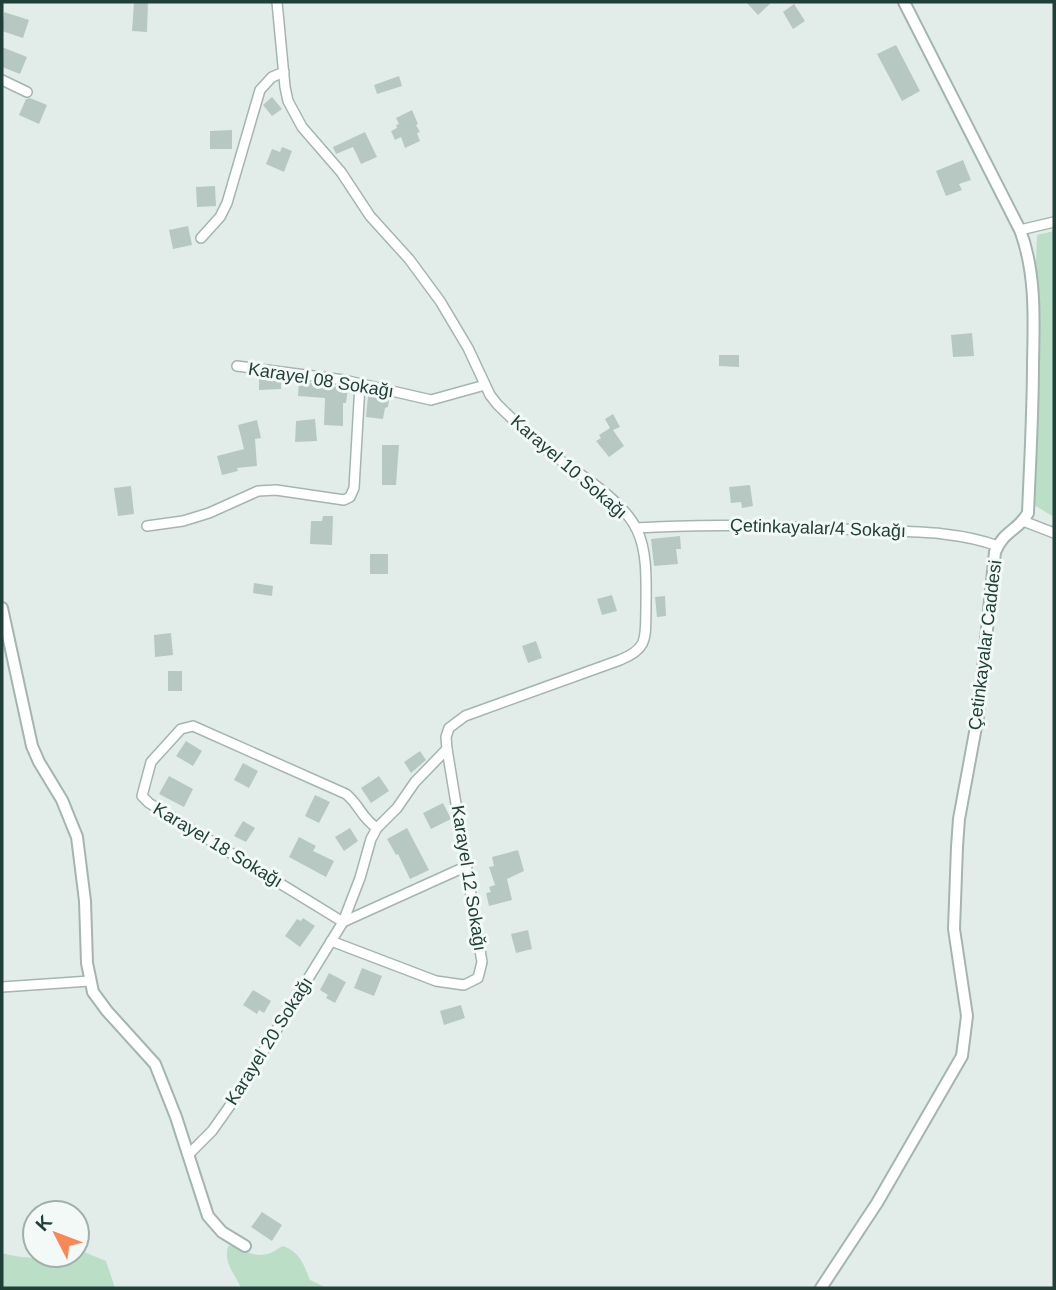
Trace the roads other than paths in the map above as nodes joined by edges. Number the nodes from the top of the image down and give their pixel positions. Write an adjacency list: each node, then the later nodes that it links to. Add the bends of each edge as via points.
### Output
1 (277, 2): 3 (street, Karayel 10 Sokağı)
2 (904, 2): 7 (street)
3 (284, 72): 8 (street, via 260,90 227,203); 11 (street, Karayel 10 Sokağı, via 288,101 302,127 421,274 464,340)
4 (2, 80): 5 (street)
5 (27, 92)
6 (1054, 222): 7 (street)
7 (1020, 230): 12 (street, via 1028,255 1034,311 1028,513)
8 (201, 238)
9 (237, 366): 10 (street, Karayel 08 Sokağı)
10 (360, 384): 11 (street, Karayel 08 Sokağı, via 431,400); 13 (street, via 350,497 258,491 209,513)
11 (485, 385): 14 (street, Karayel 10 Sokağı, via 517,424 610,499)
12 (1023, 522): 15 (street); 16 (street, Çetinkayalar Caddesi)
13 (147, 526)
14 (636, 528): 16 (street, Çetinkayalar/4 Sokağı, via 713,525 917,532); 18 (street, Karayel 10 Sokağı, via 643,547 646,587 645,635 639,650 465,716 449,728)
15 (1054, 533)
16 (998, 545): 27 (street, Çetinkayalar Caddesi, via 957,847 954,929 967,1016 962,1056 877,1203)
17 (2, 608): 23 (street, via 32,746 62,800 76,837)
18 (447, 749): 19 (street, Karayel 10 Sokağı); 20 (street, Karayel 12 Sokağı)
19 (377, 828): 21 (street, Karayel 10 Sokağı); 21 (street, Karayel 18 Sokağı, via 346,794 193,726 181,729 148,766 142,796 149,803)
20 (467, 866): 21 (street); 22 (street, Karayel 12 Sokağı, via 482,962 473,982 436,981)
21 (343, 922): 22 (street, Karayel 20 Sokağı)
22 (331, 941): 25 (street, Karayel 20 Sokağı, via 229,1107)
23 (90, 981): 24 (street); 25 (street, via 99,1001 155,1064)
24 (2, 987)
25 (188, 1155): 26 (street, via 208,1216 222,1232)
26 (245, 1246)
27 (821, 1288)

